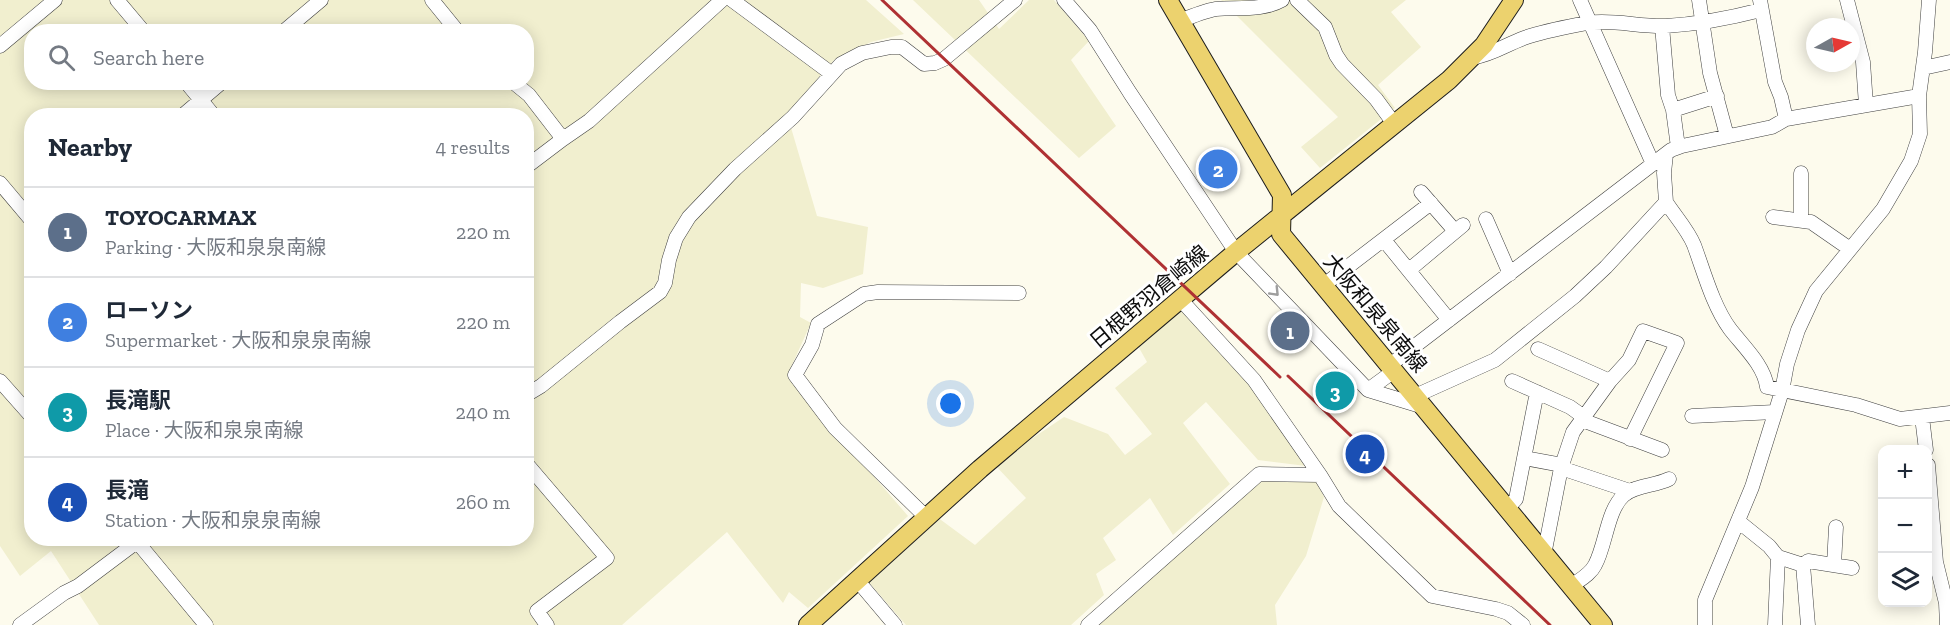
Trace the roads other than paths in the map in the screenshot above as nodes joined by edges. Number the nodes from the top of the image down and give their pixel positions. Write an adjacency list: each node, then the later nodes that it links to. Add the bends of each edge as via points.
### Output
1 (55, 0): 21 (street)
2 (117, 0): 22 (street)
3 (321, 0): 23 (street)
4 (432, 0): 24 (street)
5 (732, 0): 31 (street)
6 (1015, 0): 31 (street, via 935,63 924,64 902,47 891,47 862,53 841,64)
7 (1064, 0): 61 (street, via 1090,30)
8 (1168, 0): 18 (main road, 大阪和泉泉南線)
9 (1282, 0): 18 (street, via 1273,5 1214,9)
10 (1297, 0): 43 (street, via 1325,27 1342,64)
11 (1514, 0): 28 (main road, 日根野羽倉崎線)
12 (1580, 0): 20 (street)
13 (1699, 0): 19 (street)
14 (1847, 0): 38 (street, via 1863,62)
15 (1929, 0): 30 (street)
16 (716, 1): 45 (street, via 589,121)
17 (1761, 5): 19 (street, via 1722,20); 42 (street)
18 (1180, 21): 56 (main road, 大阪和泉泉南線, via 1282,195)
19 (1703, 22): 26 (street); 35 (street)
20 (1590, 23): 26 (street); 28 (street, via 1523,39); 48 (street)
21 (26, 24)
22 (137, 24)
23 (292, 24)
24 (452, 24)
25 (24, 26): 27 (street)
26 (1662, 26): 41 (street, via 1668,96)
27 (0, 46)
28 (1472, 58): 43 (main road, 日根野羽倉崎線)
29 (1950, 62): 30 (street)
30 (1923, 68): 36 (street)
31 (832, 74): 73 (street, via 794,117 735,169 689,217 676,238 660,292)
32 (193, 90): 37 (street)
33 (213, 90): 37 (street)
34 (523, 90): 45 (street)
35 (1717, 96): 41 (street); 44 (street)
36 (1919, 96): 38 (street); 60 (street, via 1920,134 1911,161 1883,209)
37 (201, 100): 39 (street); 40 (street)
38 (1866, 105): 42 (street)
39 (192, 108)
40 (208, 108)
41 (1673, 110): 46 (street)
42 (1786, 119): 44 (street, via 1772,127)
43 (1395, 125): 56 (main road, 日根野羽倉崎線)
44 (1727, 136): 46 (street)
45 (563, 140): 47 (street)
46 (1672, 151): 48 (street); 52 (street, via 1664,173)
47 (534, 160)
48 (1653, 164): 63 (street)
49 (1801, 173): 58 (street)
50 (0, 183): 54 (street)
51 (1421, 192): 53 (street)
52 (1666, 202): 75 (street, via 1693,243 1729,328 1766,378 1767,387); 77 (street, via 1583,289 1495,360)
53 (1431, 204): 59 (street); 62 (street, via 1459,228)
54 (24, 212)
55 (1773, 217): 58 (street)
56 (1280, 218): 61 (main road, 日根野羽倉崎線); 64 (main road, 大阪和泉泉南線, via 1281,234)
57 (1486, 219): 63 (street)
58 (1801, 220): 60 (street, via 1811,222)
59 (1384, 240): 62 (street); 64 (street)
60 (1850, 249): 75 (street, via 1816,291 1798,330)
61 (1236, 252): 66 (main road, 日根野羽倉崎線); 74 (street, one-way to 74)
62 (1409, 270): 67 (street)
63 (1510, 274): 67 (street)
64 (1323, 285): 69 (main road, 大阪和泉泉南線)
65 (1019, 293): 95 (street, via 864,294 818,324 812,345 795,375 835,428)
66 (1181, 300): 90 (street, via 1254,380); 95 (main road, 日根野羽倉崎線)
67 (1449, 320): 69 (street)
68 (1538, 349): 72 (street)
69 (1392, 368): 74 (street); 77 (main road, 大阪和泉泉南線)
70 (0, 381): 78 (street)
71 (1512, 381): 76 (street)
72 (1610, 381): 83 (street); 84 (street, via 1629,360 1643,331 1677,343)
73 (534, 390)
74 (1368, 390): 77 (street)
75 (1782, 391): 79 (street); 82 (street, via 1856,405 1900,419)
76 (1537, 392): 83 (street, via 1570,407); 87 (street)
77 (1420, 402): 94 (main road, 大阪和泉泉南線)
78 (24, 408)
79 (1775, 412): 81 (street); 96 (street)
80 (1950, 413): 82 (street)
81 (1692, 416)
82 (1922, 417): 85 (street)
83 (1583, 418): 84 (street); 88 (street, via 1573,432)
84 (1630, 439): 86 (street)
85 (1925, 445)
86 (1662, 450)
87 (1524, 458): 88 (street); 94 (street, via 1516,499)
88 (1561, 466): 92 (street); 100 (street)
89 (534, 473): 109 (street, via 607,558 537,611)
90 (1320, 475): 112 (street, via 1258,474); 113 (street, via 1339,506 1432,596 1496,609)
91 (1669, 479): 92 (street)
92 (1630, 491): 106 (street, via 1616,506 1596,564)
93 (1931, 499): 118 (street)
94 (1507, 509): 100 (main road, 大阪和泉泉南線)
95 (926, 517): 105 (main road, 日根野羽倉崎線)
96 (1738, 521): 101 (street); 115 (street, via 1705,600)
97 (1836, 527): 103 (street)
98 (130, 546): 107 (street)
99 (143, 546): 108 (street)
100 (1544, 555): 106 (main road, 大阪和泉泉南線)
101 (1778, 557): 102 (street); 116 (street)
102 (1803, 565): 103 (street, via 1808,561); 117 (street)
103 (1834, 565): 104 (street)
104 (1852, 568)
105 (858, 580): 110 (main road, 日根野羽倉崎線); 111 (street)
106 (1570, 587): 114 (main road, 大阪和泉泉南線)
107 (20, 625)
108 (206, 625)
109 (547, 625)
110 (808, 625)
111 (895, 625)
112 (1088, 625)
113 (1523, 625)
114 (1603, 625)
115 (1705, 625)
116 (1775, 625)
117 (1808, 625)
118 (1947, 625)

